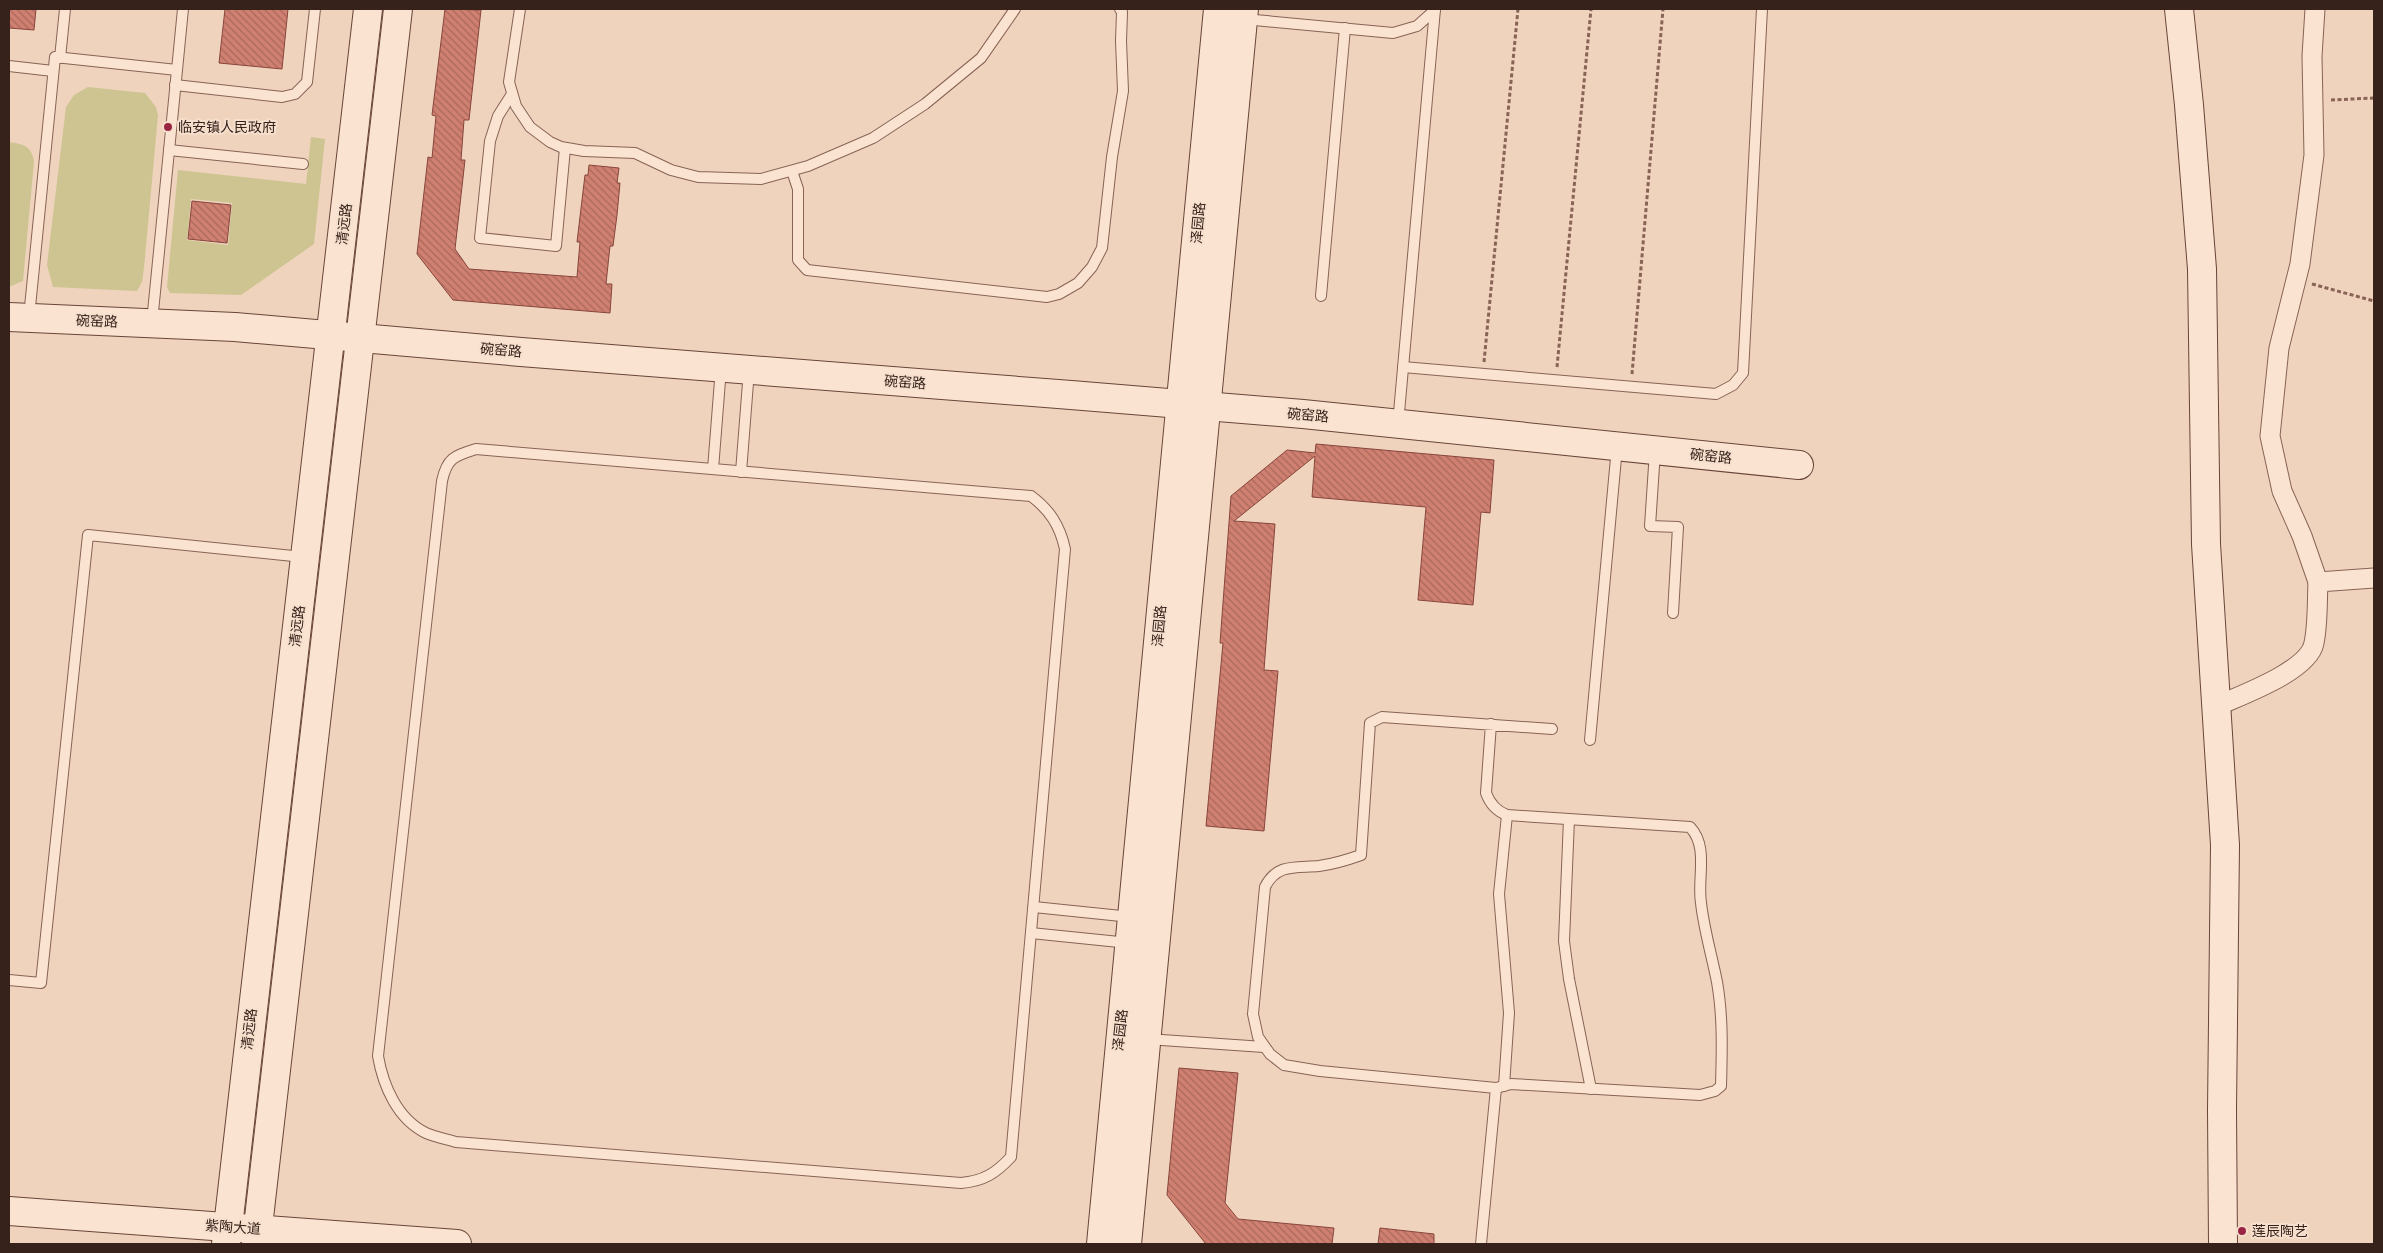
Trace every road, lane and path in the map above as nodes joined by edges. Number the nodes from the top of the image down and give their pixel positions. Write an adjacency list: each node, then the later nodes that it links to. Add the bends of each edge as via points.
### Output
1 (65, 9): 19 (lane)
2 (183, 9): 21 (lane)
3 (315, 9): 23 (lane, via 307,82 295,94 282,97)
4 (368, 9): 36 (street, 清远路)
5 (398, 9): 37 (street)
6 (520, 9): 24 (lane, via 509,82)
7 (1015, 9): 30 (lane, via 981,58 925,104 872,138)
8 (1120, 9): 30 (lane, via 1123,91 1102,248 1086,276 1070,289 1047,296 806,270 798,260 798,190)
9 (1218, 9): 44 (street, 泽园路)
10 (1435, 9): 18 (lane, via 1418,26 1401,32); 38 (lane)
11 (1518, 9): 41 (path)
12 (1591, 9): 42 (path)
13 (1664, 9): 43 (path)
14 (1762, 9): 43 (lane, via 1743,373 1733,386 1716,394)
15 (2179, 9): 55 (street, via 2202,270 2206,544)
16 (2315, 9): 26 (street)
17 (1243, 14): 18 (lane); 44 (street, 泽园路)
18 (1345, 28): 32 (lane)
19 (60, 58): 21 (lane); 22 (lane, via 55,57)
20 (9, 66): 22 (lane)
21 (177, 70): 23 (lane)
22 (53, 71): 34 (lane)
23 (175, 85): 28 (lane)
24 (512, 94): 27 (lane, via 530,127 550,142); 27 (lane, via 498,116 490,141 480,238 556,246)
25 (2374, 98): 26 (path)
26 (2313, 101): 31 (street, via 2314,156)
27 (566, 148): 30 (lane, via 635,153 671,170 698,177 761,179)
28 (169, 150): 29 (lane); 35 (lane)
29 (303, 164)
30 (792, 171)
31 (2296, 279): 33 (path); 53 (street, via 2279,348 2270,436 2282,491)
32 (1321, 296)
33 (2374, 301)
34 (19, 318): 35 (street, 碗窑路)
35 (152, 323): 36 (street, 碗窑路)
36 (331, 335): 37 (street, 碗窑路); 51 (street, 清远路)
37 (361, 338): 39 (street, 碗窑路); 73 (street)
38 (1403, 367): 41 (lane); 45 (lane)
39 (721, 368): 40 (street, 碗窑路); 49 (lane)
40 (749, 370): 44 (street, 碗窑路); 50 (lane)
41 (1483, 374): 42 (lane)
42 (1556, 380): 43 (lane)
43 (1631, 387)
44 (1193, 405): 45 (street, 碗窑路); 62 (street, 泽园路); 65 (street, 泽园路)
45 (1398, 424): 46 (street, 碗窑路)
46 (1617, 446): 47 (street, 碗窑路); 58 (lane)
47 (1655, 450): 48 (street, 碗窑路); 54 (lane, via 1650,526 1678,527)
48 (1799, 465)
49 (713, 469): 50 (lane); 63 (lane, via 476,449 460,454 446,465 378,1056 384,1083 397,1107 426,1133 456,1142 961,1183 982,1180 999,1170 1011,1157)
50 (741, 472): 61 (lane, via 1031,496 1053,518 1066,549)
51 (305, 557): 64 (lane, via 88,535 41,984); 72 (street, 清远路)
52 (2374, 578): 53 (street)
53 (2318, 582): 55 (street, via 2314,643 2308,656 2266,684)
54 (1672, 613)
55 (2217, 706): 79 (street, via 2225,845)
56 (1490, 724): 57 (lane); 59 (lane, via 1486,793 1495,809); 66 (lane, via 1382,717 1370,723 1361,855 1337,863 1282,869 1269,879 1265,887 1254,1014 1258,1037)
57 (1552, 729)
58 (1590, 740)
59 (1507, 815): 60 (lane); 67 (lane, via 1498,894 1509,1013)
60 (1569, 819): 68 (lane, via 1564,941); 68 (lane, via 1690,827 1697,835 1701,845 1701,908 1721,1019 1721,1086 1714,1091 1700,1095)
61 (1034, 907): 62 (lane); 63 (lane)
62 (1130, 930): 63 (lane); 69 (street, 泽园路)
63 (1031, 933)
64 (9, 980)
65 (1146, 1039): 66 (lane); 71 (street, 泽园路)
66 (1264, 1047): 67 (lane, via 1284,1065)
67 (1500, 1087): 68 (lane, via 1511,1084); 78 (lane)
68 (1591, 1088)
69 (1104, 1206): 75 (street); 76 (street, 泽园路)
70 (9, 1211): 72 (street, 紫陶大道)
71 (1128, 1232): 77 (street)
72 (227, 1236): 73 (street, 紫陶大道)
73 (257, 1237): 74 (street, 紫陶大道)
74 (457, 1244)
75 (1086, 1244)
76 (1101, 1244)
77 (1140, 1244)
78 (1481, 1244)
79 (2224, 1244)

